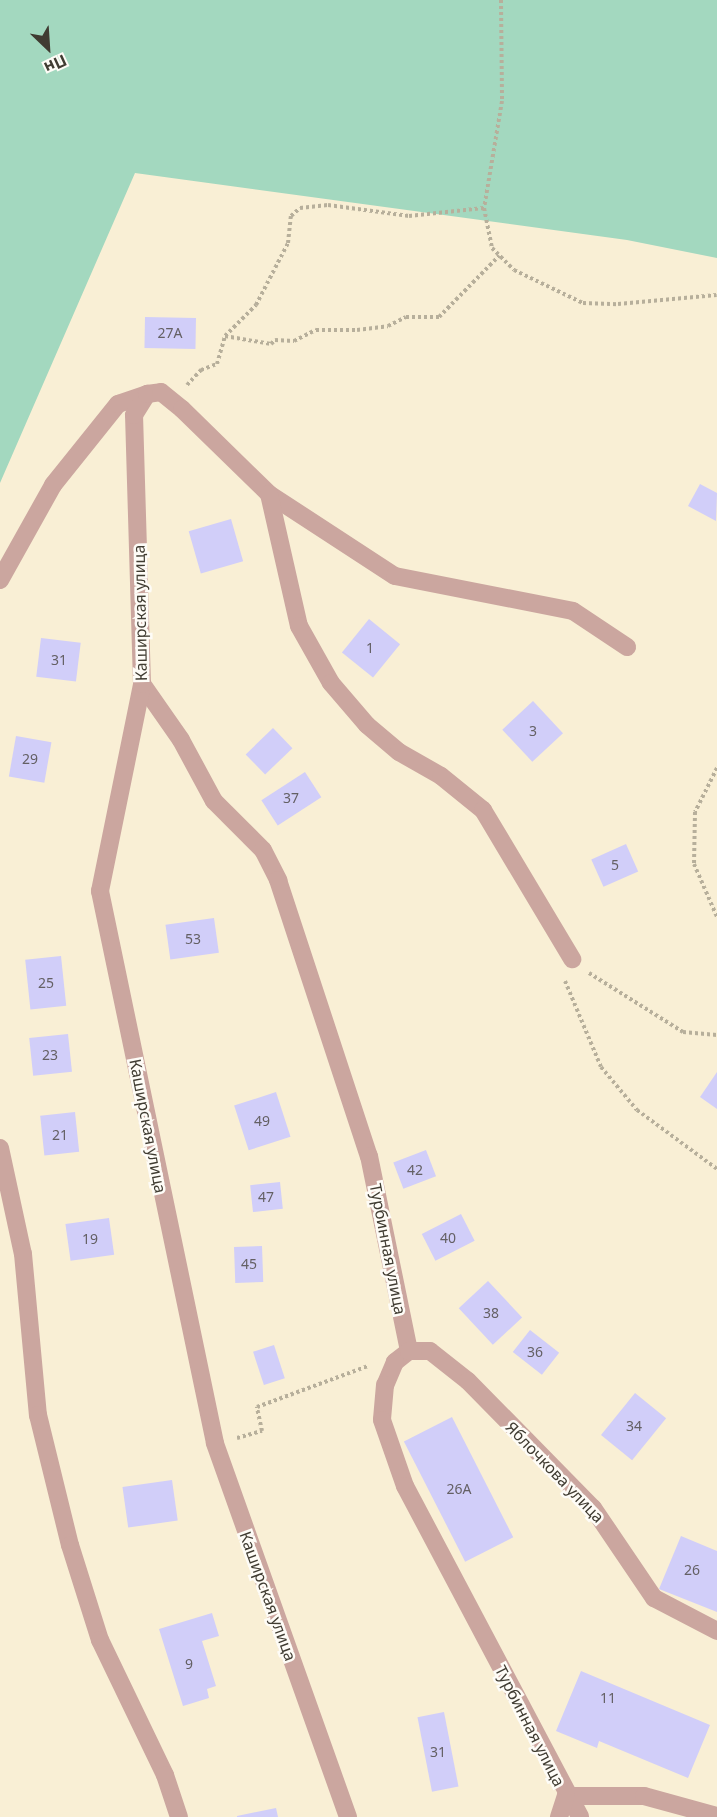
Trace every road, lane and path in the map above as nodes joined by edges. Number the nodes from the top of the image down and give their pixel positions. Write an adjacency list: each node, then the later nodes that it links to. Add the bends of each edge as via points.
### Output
1 (501, 0): 2 (path, via 502,101)
2 (484, 208): 3 (path, via 492,248); 5 (path, via 410,216 328,205 300,208 291,216 288,243 261,296)
3 (499, 255): 4 (path, via 514,270 583,303 618,304); 5 (path, via 439,317 406,317 388,326 357,330 316,330 294,341 275,340 271,344)
4 (717, 295)
5 (225, 336): 7 (path, via 217,364 201,370)
6 (147, 394): 7 (street, via 160,392); 9 (street, via 118,404 53,485); 11 (street, Каширская улица, via 134,415)
7 (175, 404): 8 (street)
8 (269, 494): 10 (street, via 395,576 573,610); 14 (street, via 299,626 331,683 367,725 399,752 441,776 483,810)
9 (0, 580)
10 (627, 647)
11 (142, 684): 18 (street, Турбинная улица, via 181,740 214,801 263,850 278,879 369,1156); 19 (street, Каширская улица, via 100,891)
12 (717, 768): 13 (path, via 695,812 694,843 694,864)
13 (717, 917)
14 (572, 959): 15 (path, via 581,962 589,974 683,1032); 17 (path, via 564,964 566,985 601,1067 637,1110)
15 (717, 1035)
16 (0, 1148): 23 (street, via 23,1254 38,1415 70,1545 100,1640 165,1774)
17 (717, 1169)
18 (409, 1351): 19 (path, via 257,1407 262,1431); 20 (street, Яблочкова улица, via 430,1351 468,1381 593,1508 654,1598); 21 (street, Турбинная улица, via 395,1362 385,1385 382,1420 405,1486)
19 (215, 1443): 24 (street, Каширская улица)
20 (717, 1630)
21 (566, 1796): 22 (street, via 644,1796); 25 (street); 26 (street, Турбинная улица)
22 (717, 1816)
23 (179, 1817)
24 (348, 1817)
25 (559, 1817)
26 (580, 1817)

